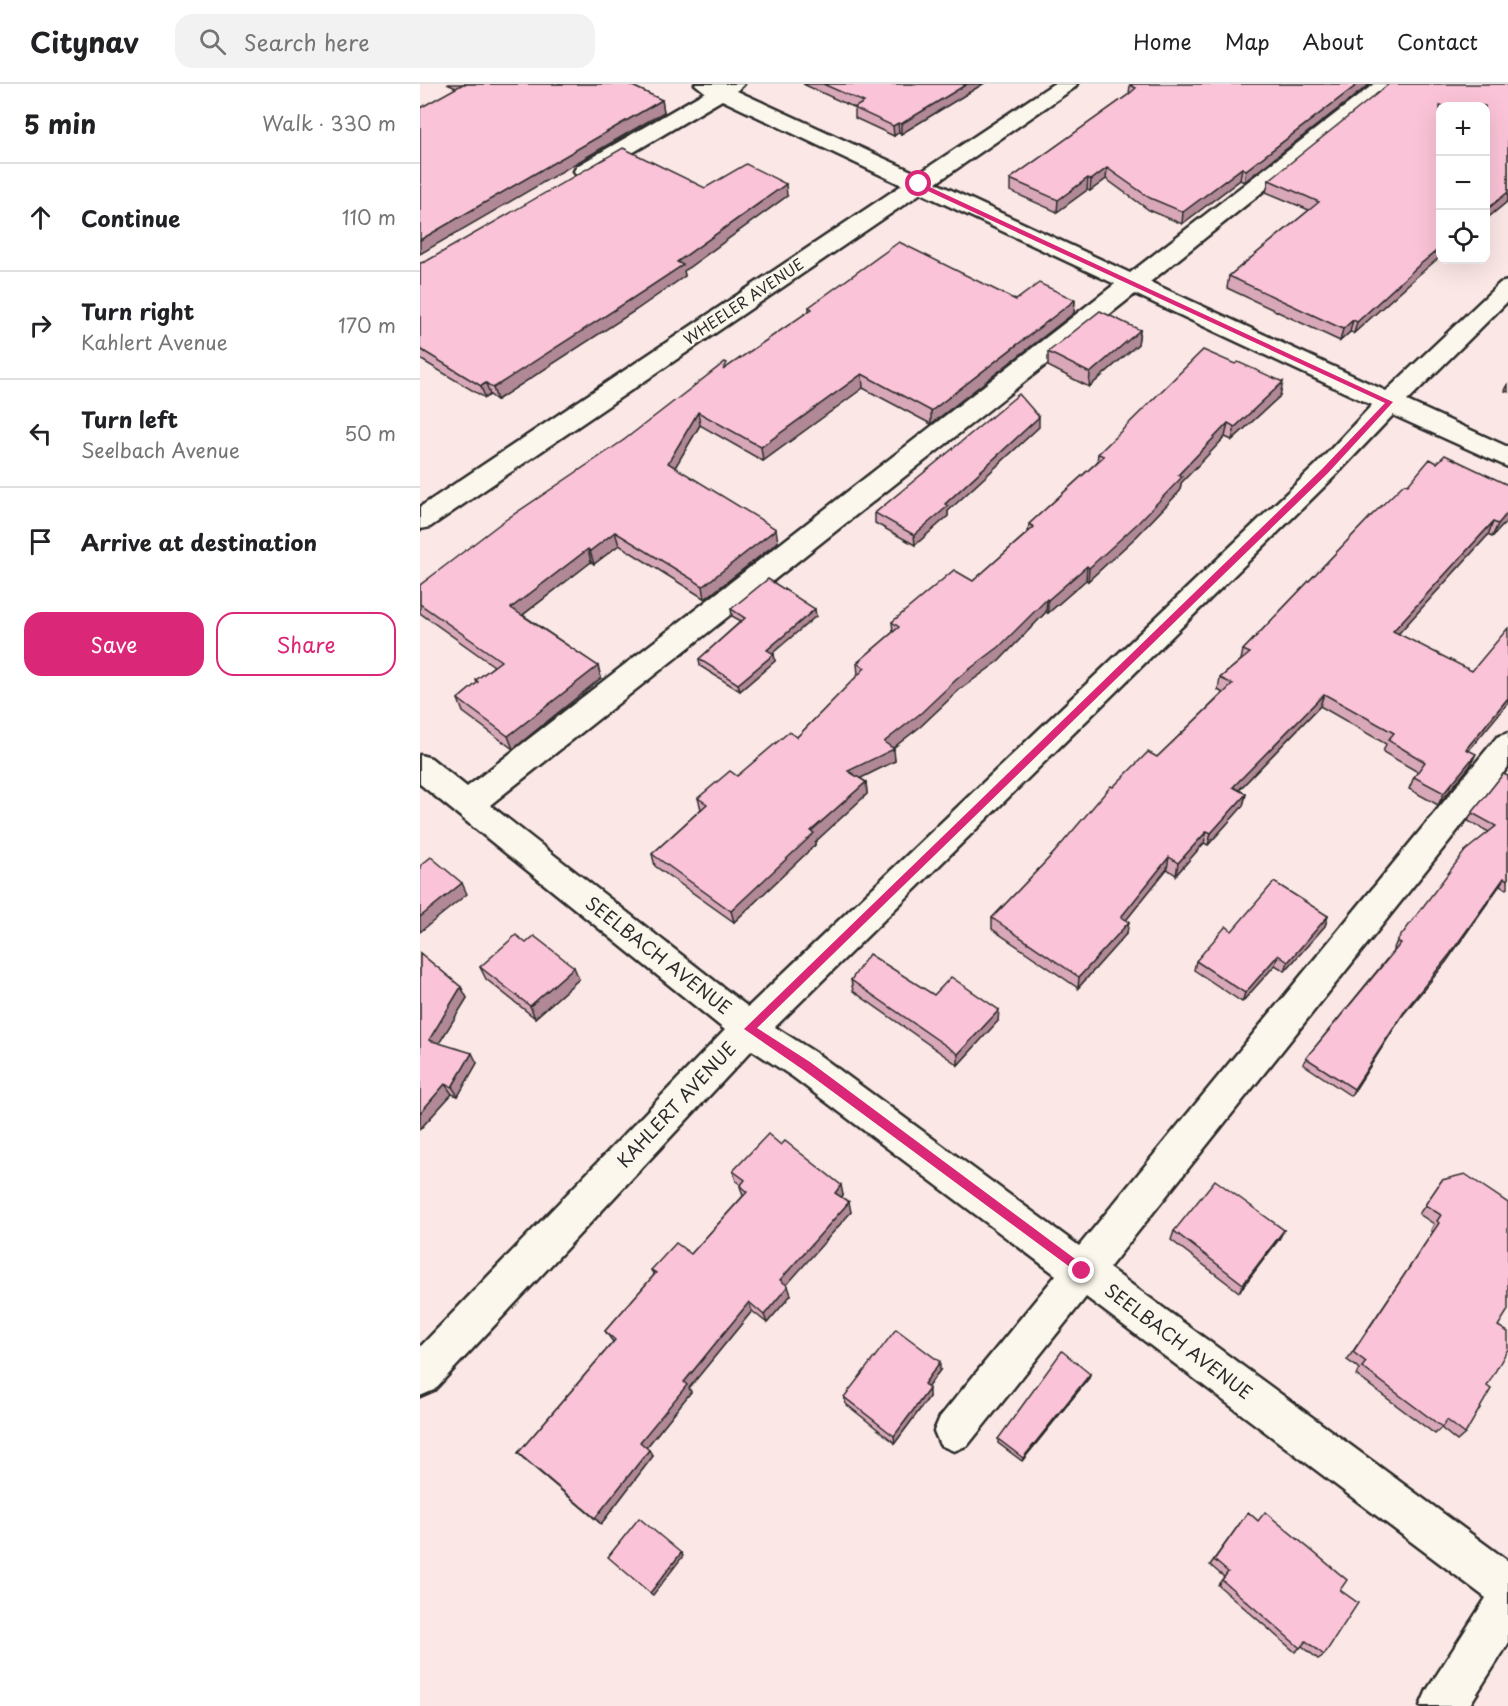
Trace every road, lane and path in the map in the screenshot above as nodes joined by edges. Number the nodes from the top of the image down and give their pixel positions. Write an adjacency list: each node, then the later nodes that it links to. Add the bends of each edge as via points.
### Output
1 (1067, 84): 5 (street, WHEELER AVENUE)
2 (1387, 84): 6 (street)
3 (720, 86): 4 (street); 5 (street)
4 (570, 179)
5 (919, 184): 6 (street); 10 (street, WHEELER AVENUE)
6 (1132, 285): 8 (street); 13 (street)
7 (1508, 288): 8 (street, KAHLERT AVENUE)
8 (1390, 402): 9 (street); 14 (street, KAHLERT AVENUE, via 1325,471)
9 (1508, 458)
10 (420, 520)
11 (1508, 745): 15 (street)
12 (420, 767): 13 (street, SEELBACH AVENUE)
13 (467, 805): 14 (street, SEELBACH AVENUE)
14 (749, 1029): 15 (street, SEELBACH AVENUE, via 806,1065); 16 (street, KAHLERT AVENUE)
15 (1082, 1271): 17 (street); 18 (street, SEELBACH AVENUE)
16 (420, 1376)
17 (954, 1431)
18 (1508, 1588)
19 (1508, 1604): 20 (street)
20 (1443, 1706)

